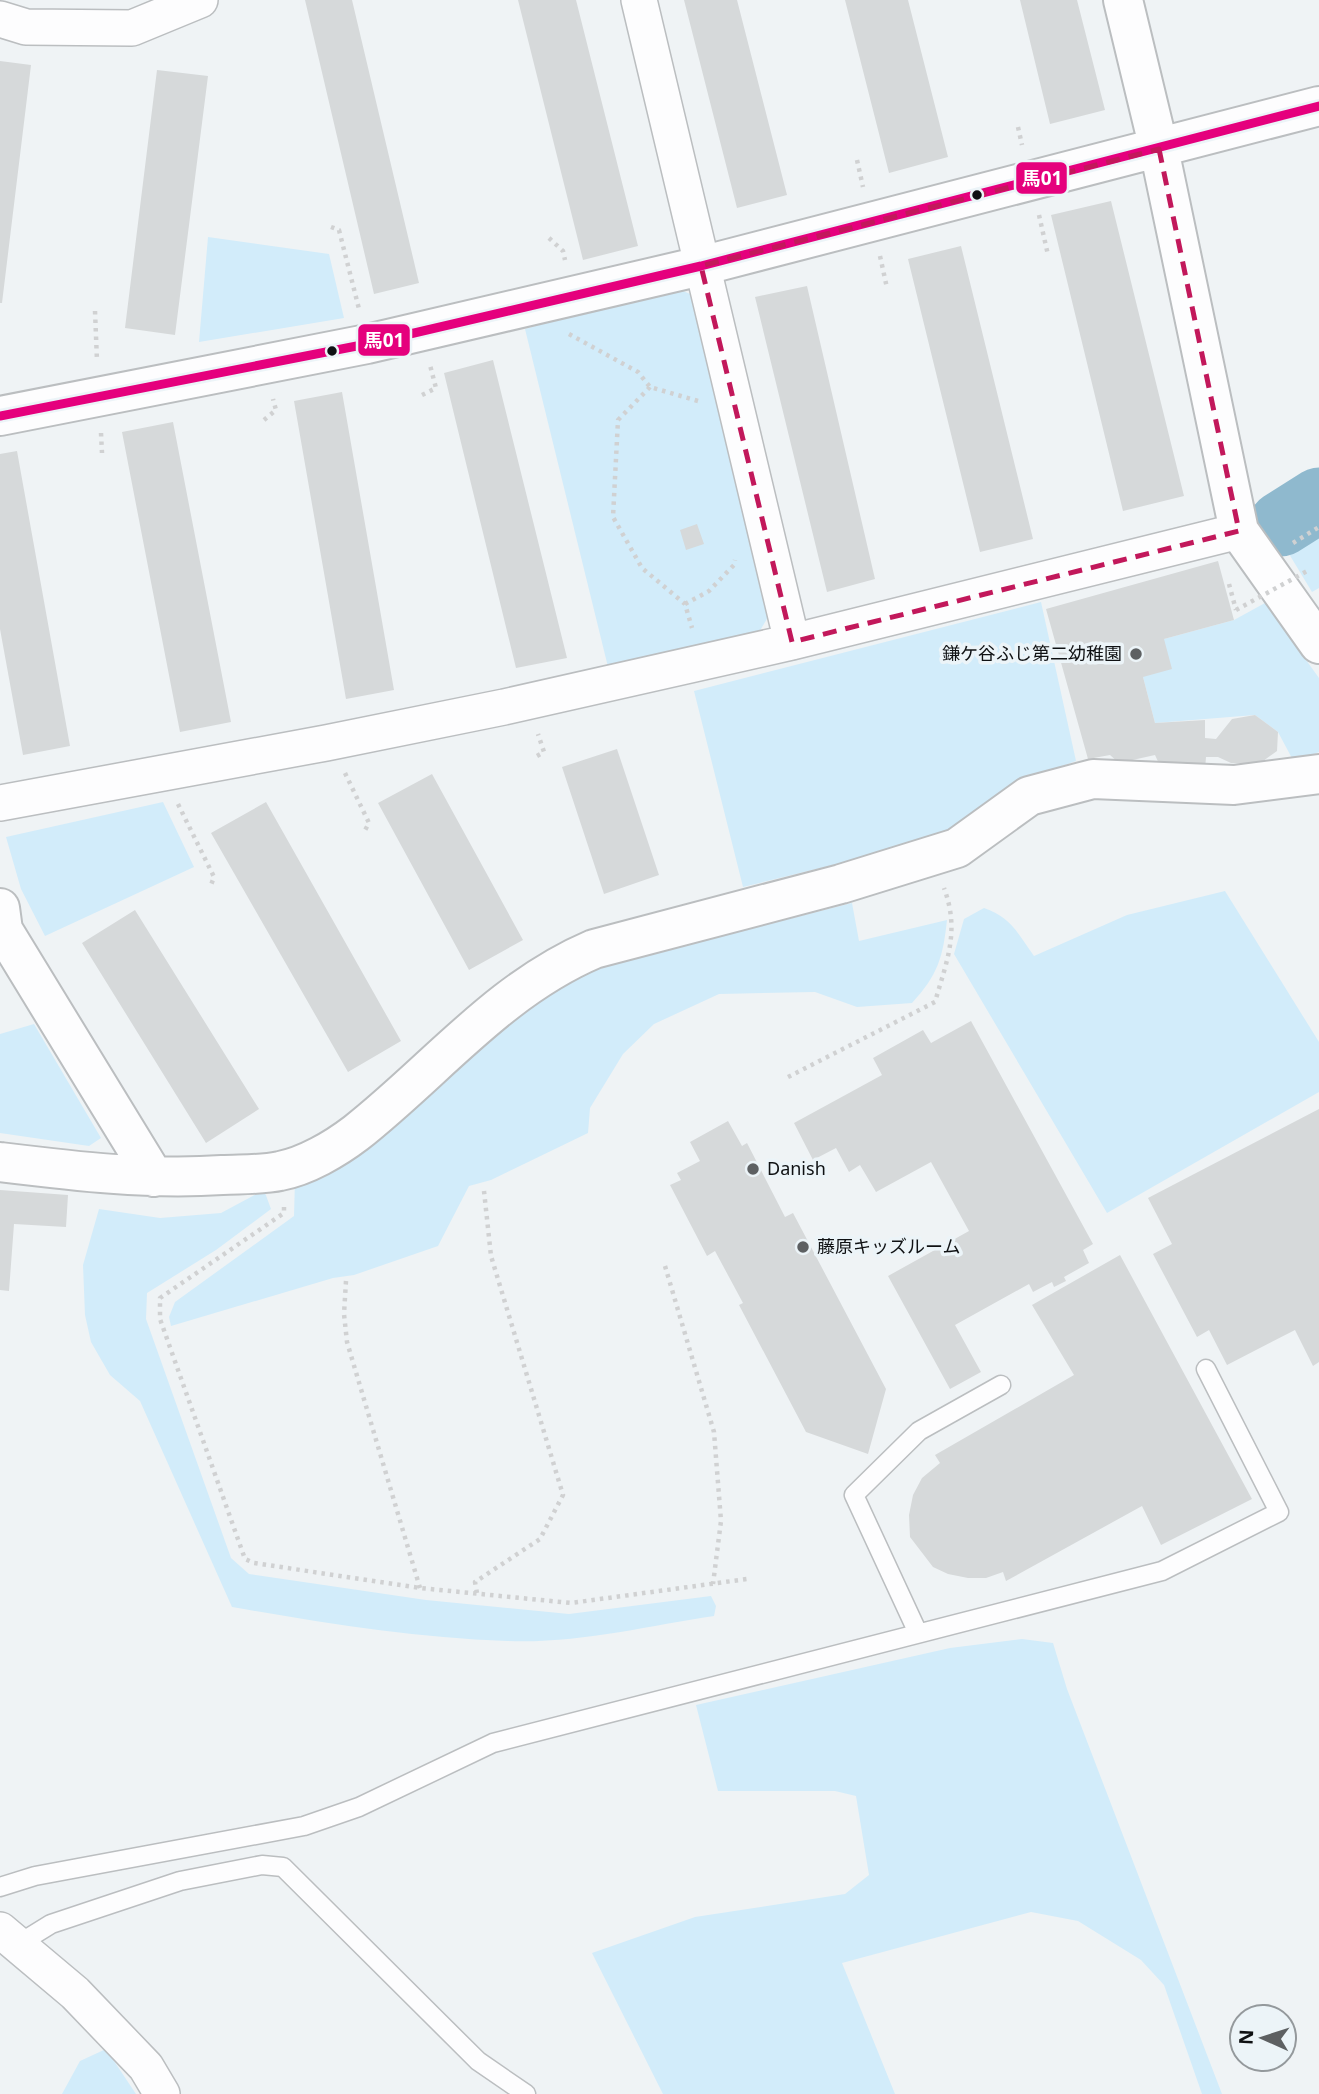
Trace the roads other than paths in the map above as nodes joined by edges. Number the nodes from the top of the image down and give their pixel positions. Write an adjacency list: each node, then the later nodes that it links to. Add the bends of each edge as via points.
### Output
1 (200, 0): 4 (street, via 132,28 26,27)
2 (639, 0): 7 (street)
3 (1123, 0): 6 (street)
4 (0, 19)
5 (1319, 106): 6 (street)
6 (1159, 149): 7 (street); 9 (street)
7 (701, 266): 8 (street, via 368,344); 10 (street)
8 (0, 416)
9 (1239, 531): 10 (street); 11 (street)
10 (792, 642): 13 (street, via 326,744)
11 (1319, 644)
12 (1319, 774): 16 (street, via 1234,785 1093,779 1029,796 957,848 841,884 594,949 563,962 476,1024 355,1133 312,1159 281,1171)
13 (0, 803)
14 (0, 908): 16 (street, via 4,930)
15 (0, 1162): 16 (street)
16 (154, 1177)
17 (1206, 1369): 19 (lane, via 1279,1512 1162,1571)
18 (1001, 1385): 19 (lane, via 919,1431 854,1495)
19 (918, 1633): 20 (lane, via 493,1743 359,1807 304,1826 35,1876)
20 (0, 1887)
21 (8, 1938): 22 (street, via 75,1993 146,2067); 23 (lane, via 180,1881 262,1865 284,1867 478,2061)
22 (162, 2094)
23 (526, 2094)

